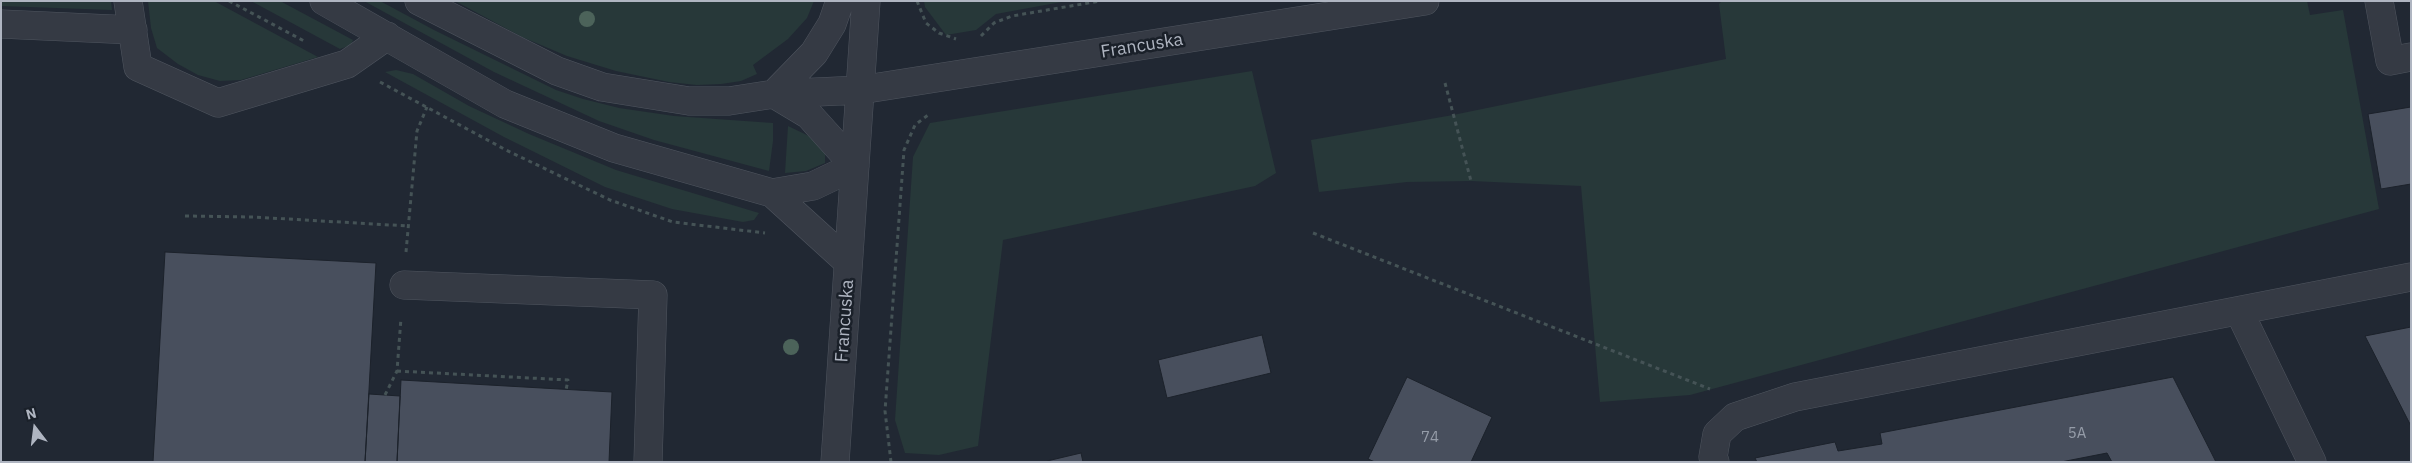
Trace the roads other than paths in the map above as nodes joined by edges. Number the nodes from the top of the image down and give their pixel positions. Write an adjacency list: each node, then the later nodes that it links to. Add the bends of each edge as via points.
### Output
1 (128, 1): 10 (street)
2 (324, 1): 11 (street)
3 (419, 1): 14 (street, via 557,71 602,87 689,100 729,101)
4 (840, 1): 14 (street, via 832,24 814,53)
5 (866, 1): 13 (street, Francuska)
6 (1424, 1): 8 (street, Francuska)
7 (2379, 1): 12 (street, via 2390,61)
8 (1345, 7): 13 (street, Francuska)
9 (1, 24): 10 (street)
10 (133, 30): 11 (street, via 138,68 218,103 348,64)
11 (387, 36): 16 (street, via 514,108 614,148)
12 (2411, 58)
13 (860, 90): 14 (street); 15 (street, Francuska)
14 (774, 94): 15 (street, via 809,115)
15 (855, 166): 16 (street, via 813,186); 17 (street, Francuska)
16 (772, 193): 17 (street)
17 (848, 262): 22 (street, Francuska)
18 (2411, 277): 20 (street)
19 (404, 285): 21 (street, via 653,294)
20 (2239, 311): 23 (street, via 1795,397 1735,417 1717,434); 24 (street)
21 (648, 462)
22 (835, 462)
23 (1714, 462)
24 (2312, 462)

